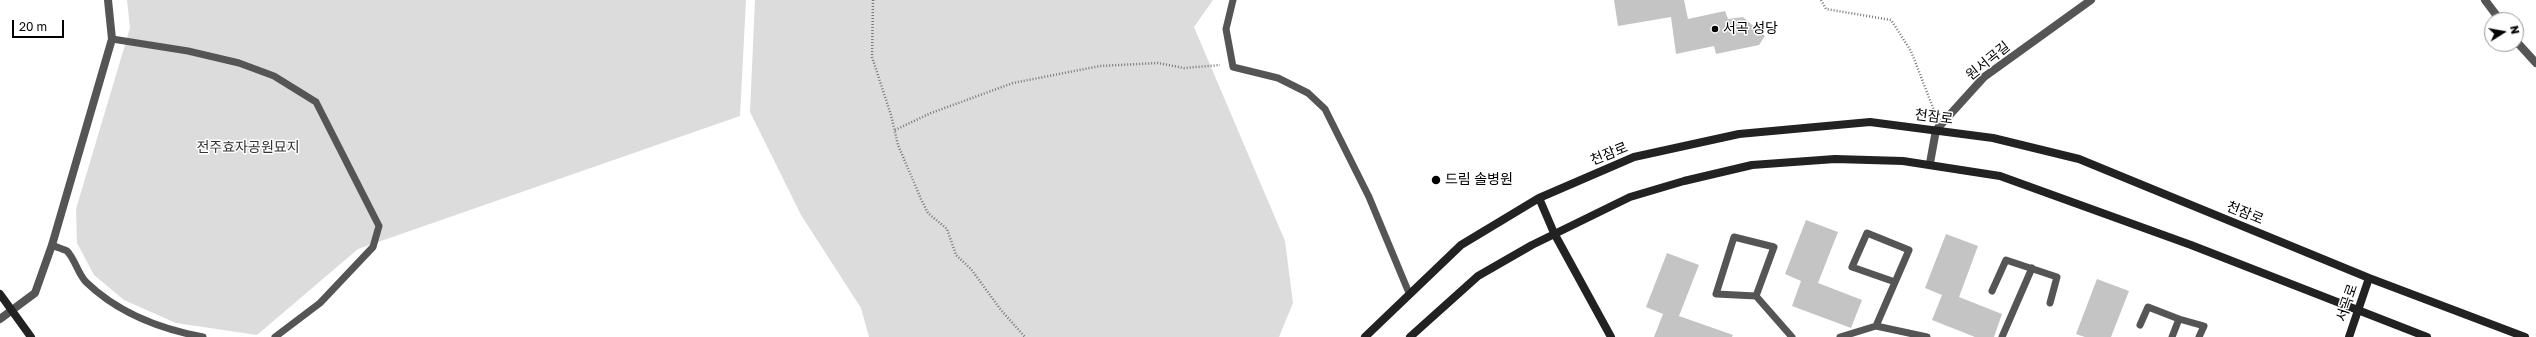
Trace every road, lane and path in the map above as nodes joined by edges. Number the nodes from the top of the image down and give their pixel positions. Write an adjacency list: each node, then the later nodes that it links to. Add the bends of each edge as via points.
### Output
1 (108, 0): 8 (street)
2 (873, 0): 13 (path, via 872,57)
3 (1233, 0): 22 (lane, via 1226,29 1232,67 1278,78 1308,93 1325,109 1369,197)
4 (1821, 0): 12 (path, via 1826,9 1891,20 1911,51)
5 (2091, 0): 12 (street, 원서곡길, via 1984,77)
6 (2485, 0): 7 (street)
7 (2494, 12)
8 (112, 39): 17 (street); 34 (lane, via 188,51 239,63 274,76 316,102 379,226 373,248 320,303)
9 (2524, 50): 10 (street)
10 (2536, 63)
11 (1224, 64): 13 (path, via 1184,68 1158,62 1100,66 1013,82 931,113)
12 (1938, 127): 14 (street); 15 (street, 천잠로, via 1870,122 1739,134 1634,157); 19 (street, 천잠로, via 2079,159)
13 (895, 130): 35 (path, via 898,145 928,213 947,229 956,256 971,269)
14 (1930, 163): 16 (street, via 1835,158 1752,165 1630,197); 26 (street, via 2000,176 2191,245)
15 (1539, 198): 16 (street); 22 (street, 천잠로, via 1461,245)
16 (1554, 233): 37 (street, via 1478,276); 38 (street)
17 (52, 245): 27 (street, via 35,293); 33 (lane, via 67,251 84,280 102,298 127,312 172,331)
18 (2032, 268): 21 (lane, via 2006,260); 25 (lane, via 2057,278); 42 (lane)
19 (2369, 278): 26 (street, 서곡로); 47 (street, 천잠로)
20 (1896, 282): 20 (lane, via 1909,250 1867,233 1852,267); 31 (lane)
21 (1992, 291)
22 (1409, 293): 36 (street, 천잠로)
23 (0, 294): 27 (street)
24 (1756, 296): 24 (lane, via 1774,247 1734,237 1716,294); 39 (lane)
25 (2050, 303)
26 (2357, 310): 45 (street, 서곡로); 46 (street)
27 (11, 311): 29 (street); 32 (street)
28 (2179, 319): 30 (lane, via 2148,307); 43 (lane); 44 (lane, via 2204,326)
29 (0, 320)
30 (2140, 325)
31 (1876, 326): 40 (lane); 41 (lane)
32 (31, 337)
33 (203, 337)
34 (275, 337)
35 (1024, 337)
36 (1365, 337)
37 (1410, 337)
38 (1611, 337)
39 (1792, 337)
40 (1840, 337)
41 (1926, 337)
42 (2002, 337)
43 (2172, 337)
44 (2199, 337)
45 (2349, 337)
46 (2427, 337)
47 (2525, 337)

